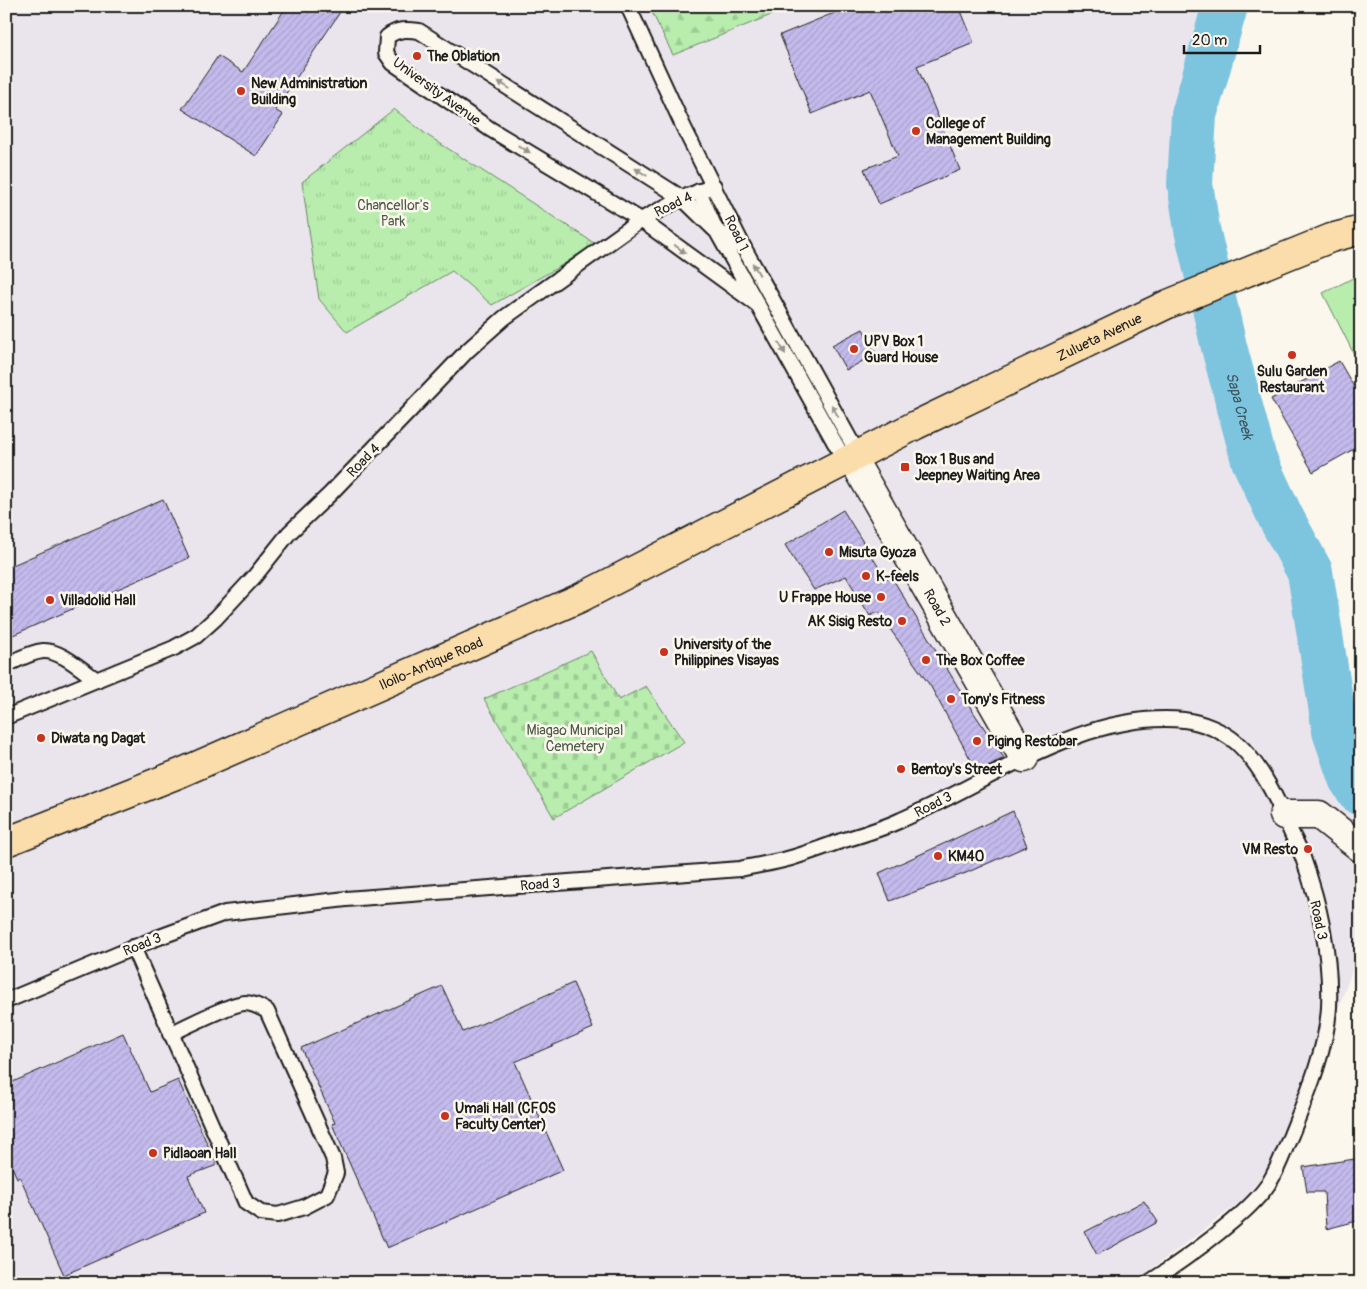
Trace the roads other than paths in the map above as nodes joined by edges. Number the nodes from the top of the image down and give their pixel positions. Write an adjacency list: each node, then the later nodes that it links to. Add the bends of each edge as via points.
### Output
1 (628, 6): 2 (lane, Road 1)
2 (714, 186): 3 (lane, Road 4); 8 (lane, Road 1)
3 (700, 191): 4 (lane, Road 4); 6 (lane, Road 1)
4 (682, 198): 5 (lane, Road 4); 5 (lane, University Avenue, one-way to 5, via 419,31 399,30 387,37 386,53 393,63 490,129); 6 (lane, University Avenue)
5 (641, 220): 9 (lane, University Avenue, one-way to 9); 12 (lane, Road 4, via 504,318 468,350 289,533 254,577 196,636)
6 (716, 230): 8 (lane, University Avenue); 9 (lane, Road 1)
7 (1361, 230): 10 (main road, Zulueta Avenue, via 1331,238 1168,304)
8 (744, 248): 10 (lane, Road 1, one-way to 8)
9 (758, 305): 10 (lane, Road 1, one-way to 10)
10 (852, 458): 14 (street, Road 2); 16 (main road, Iloilo-Antique Road, via 580,598 188,770)
11 (6, 665): 12 (lane, via 44,651 62,656)
12 (97, 680): 13 (lane, Road 4)
13 (6, 717)
14 (1024, 758): 15 (lane, Road 3, via 1095,730 1121,724 1163,719 1188,721 1212,728 1235,742 1254,762); 18 (lane, Road 3, via 873,832 782,860 740,869 346,899 225,913)
15 (1284, 815): 17 (street, via 1319,815); 21 (lane, Road 3, via 1302,856 1324,938 1329,1008 1317,1062 1287,1146 1269,1183 1247,1208 1207,1243)
16 (6, 842)
17 (1361, 848)
18 (133, 947): 19 (lane, Road 3); 20 (lane)
19 (6, 1001)
20 (170, 1034): 20 (lane, via 246,1203 261,1212 278,1215 304,1207 326,1194 336,1173 334,1158 267,1011 243,1003)
21 (1148, 1283)

